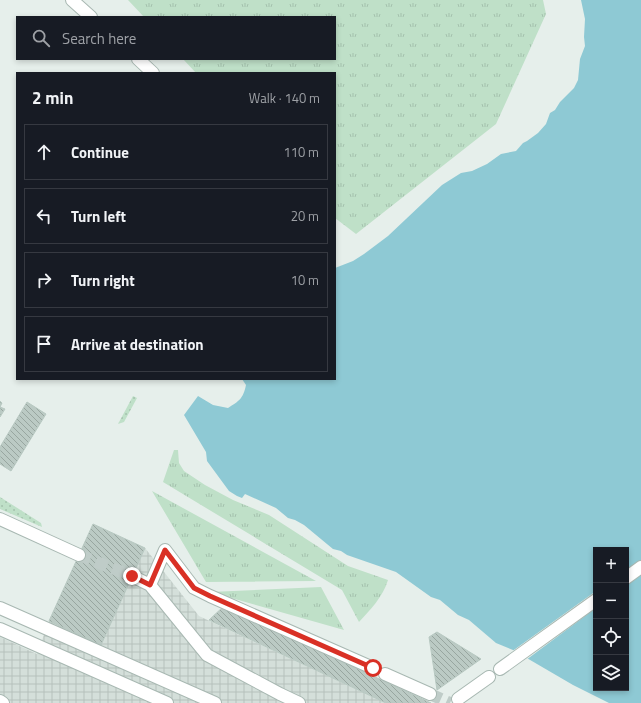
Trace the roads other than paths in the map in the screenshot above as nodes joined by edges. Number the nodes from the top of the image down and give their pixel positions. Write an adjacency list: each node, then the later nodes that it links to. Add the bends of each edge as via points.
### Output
1 (72, 0): 2 (street)
2 (90, 16)
3 (139, 60): 4 (street)
4 (152, 72)
5 (0, 519): 6 (street)
6 (79, 555)
7 (641, 567): 9 (street)
8 (132, 576): 10 (street)
9 (629, 576)
10 (150, 585): 14 (street, via 165,550 194,588); 24 (street, via 207,655)
11 (593, 602): 15 (street)
12 (0, 608): 23 (street)
13 (0, 629): 22 (street)
14 (373, 668)
15 (500, 670)
16 (385, 674): 18 (street)
17 (489, 677): 19 (street)
18 (430, 694)
19 (458, 699)
20 (0, 701): 21 (street)
21 (4, 703)
22 (167, 703)
23 (215, 703)
24 (299, 703)

